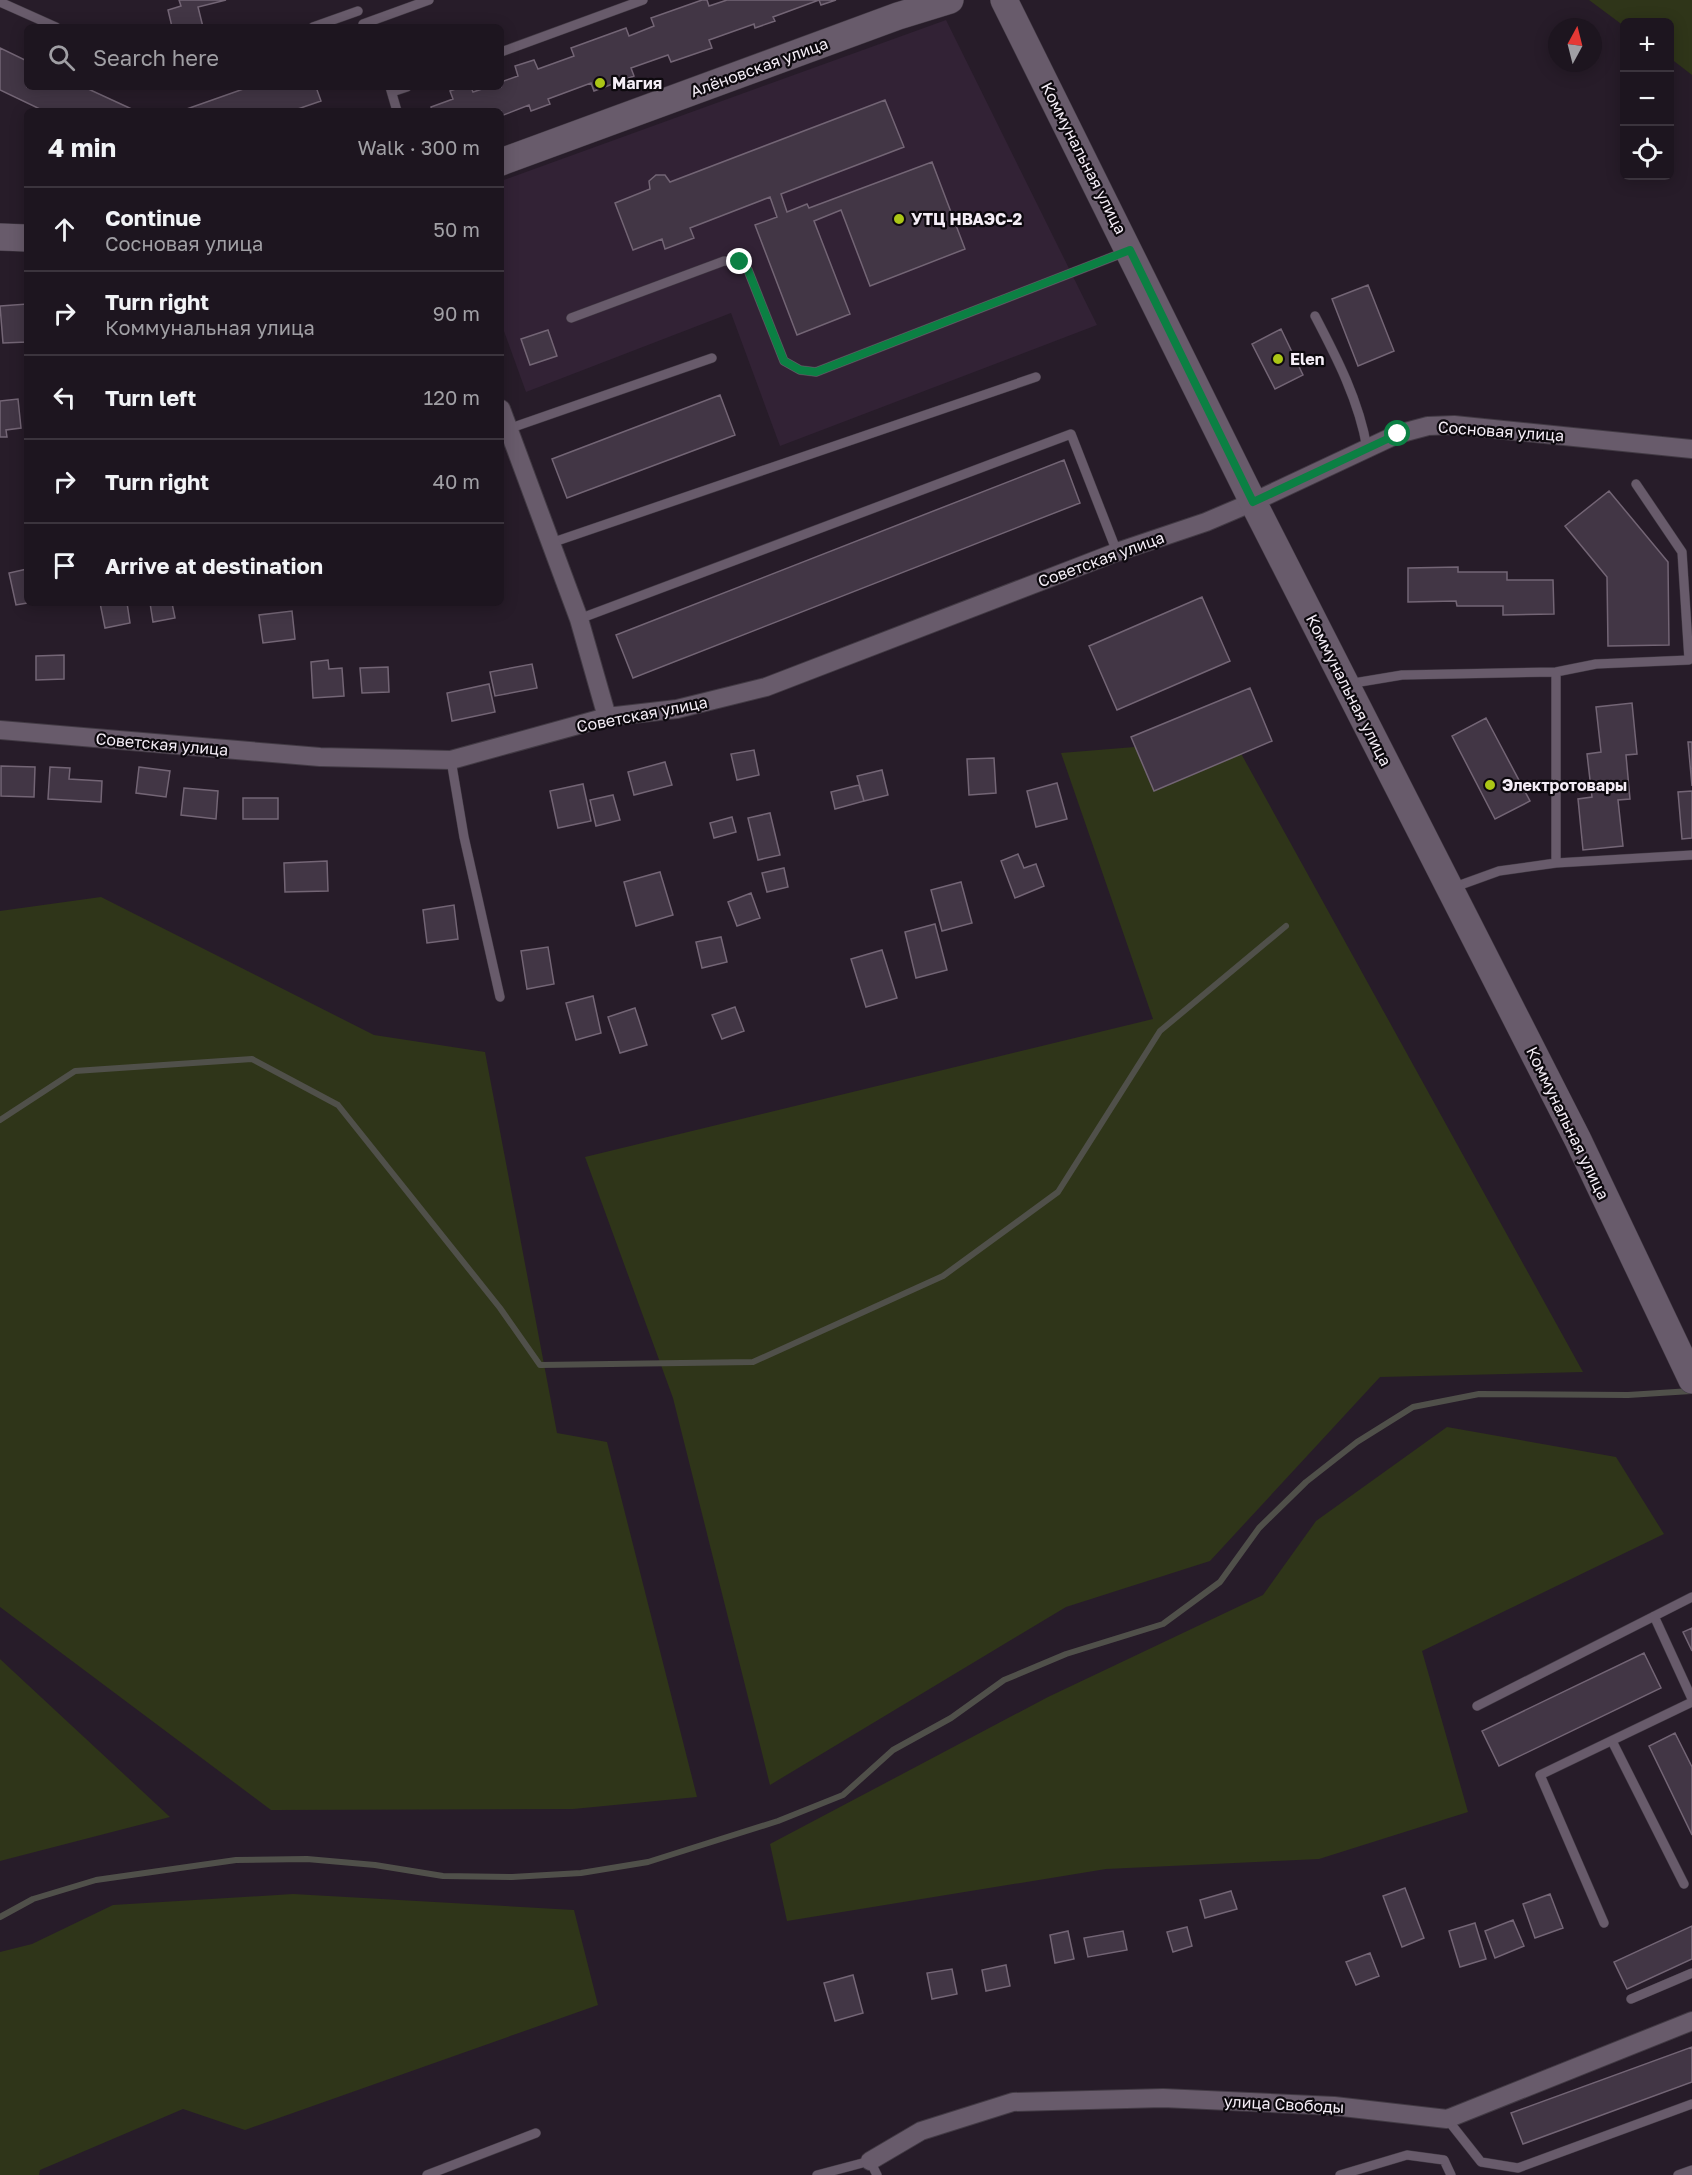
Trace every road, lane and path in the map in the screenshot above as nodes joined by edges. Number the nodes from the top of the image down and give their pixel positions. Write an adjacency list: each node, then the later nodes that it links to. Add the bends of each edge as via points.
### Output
1 (354, 0): 7 (lane)
2 (429, 0): 11 (lane)
3 (643, 0): 12 (lane)
4 (950, 0): 15 (street, Алёновская улица, via 896,12)
5 (1004, 0): 18 (street, Коммунальная улица)
6 (0, 2): 8 (lane)
7 (358, 12): 9 (lane); 10 (lane)
8 (49, 24)
9 (322, 24)
10 (363, 24)
11 (369, 24)
12 (504, 51)
13 (391, 90): 14 (lane)
14 (396, 108)
15 (504, 161)
16 (0, 237): 17 (street)
17 (24, 238)
18 (1130, 250): 20 (lane, via 816,372 800,370 784,361 748,270 740,262 724,261); 28 (street, Коммунальная улица)
19 (1315, 316): 25 (lane, via 1340,365 1364,429)
20 (571, 318)
21 (712, 358): 24 (lane)
22 (1036, 377): 29 (lane)
23 (504, 418): 24 (street)
24 (508, 429): 29 (street)
25 (1367, 448): 26 (street, Сосновая улица, via 1408,431 1454,424); 28 (street, Сосновая улица)
26 (1692, 449)
27 (1636, 484): 32 (lane, via 1682,552)
28 (1253, 502): 30 (street, Советская улица); 34 (street, Коммунальная улица)
29 (551, 543): 31 (street)
30 (1117, 552): 31 (lane, via 1071,434); 35 (street, Советская улица, via 766,687 677,709)
31 (579, 619): 35 (street)
32 (1690, 660): 33 (lane, via 1596,664)
33 (1556, 672): 34 (lane, via 1402,675); 39 (lane)
34 (1346, 684): 40 (street, Коммунальная улица)
35 (607, 717): 37 (street, Советская улица)
36 (0, 730): 37 (street, Советская улица, via 320,757)
37 (451, 760): 41 (lane)
38 (1692, 855): 39 (lane)
39 (1556, 863): 40 (lane, via 1499,871)
40 (1451, 889): 42 (street, Коммунальная улица, via 1578,1140)
41 (500, 997)
42 (1692, 1380)
43 (1692, 1597): 44 (lane)
44 (1654, 1616): 45 (lane); 46 (lane)
45 (1692, 1700): 47 (lane)
46 (1478, 1706)
47 (1612, 1741): 48 (lane); 49 (lane, via 1540,1775)
48 (1684, 1884)
49 (1604, 1923)
50 (1692, 1973): 51 (lane)
51 (1631, 1999)
52 (1692, 2021): 54 (street, улица Свободы)
53 (1692, 2104): 54 (lane, via 1518,2168 1481,2162)
54 (1447, 2119): 56 (street, улица Свободы, via 1334,2106 1163,2098 1013,2102 921,2131)
55 (536, 2133): 58 (lane)
56 (874, 2168): 59 (lane)
57 (1692, 2170): 62 (lane)
58 (427, 2175)
59 (817, 2175)
60 (1340, 2175): 61 (lane, via 1407,2155 1444,2160)
61 (1451, 2175)
62 (1678, 2175)

